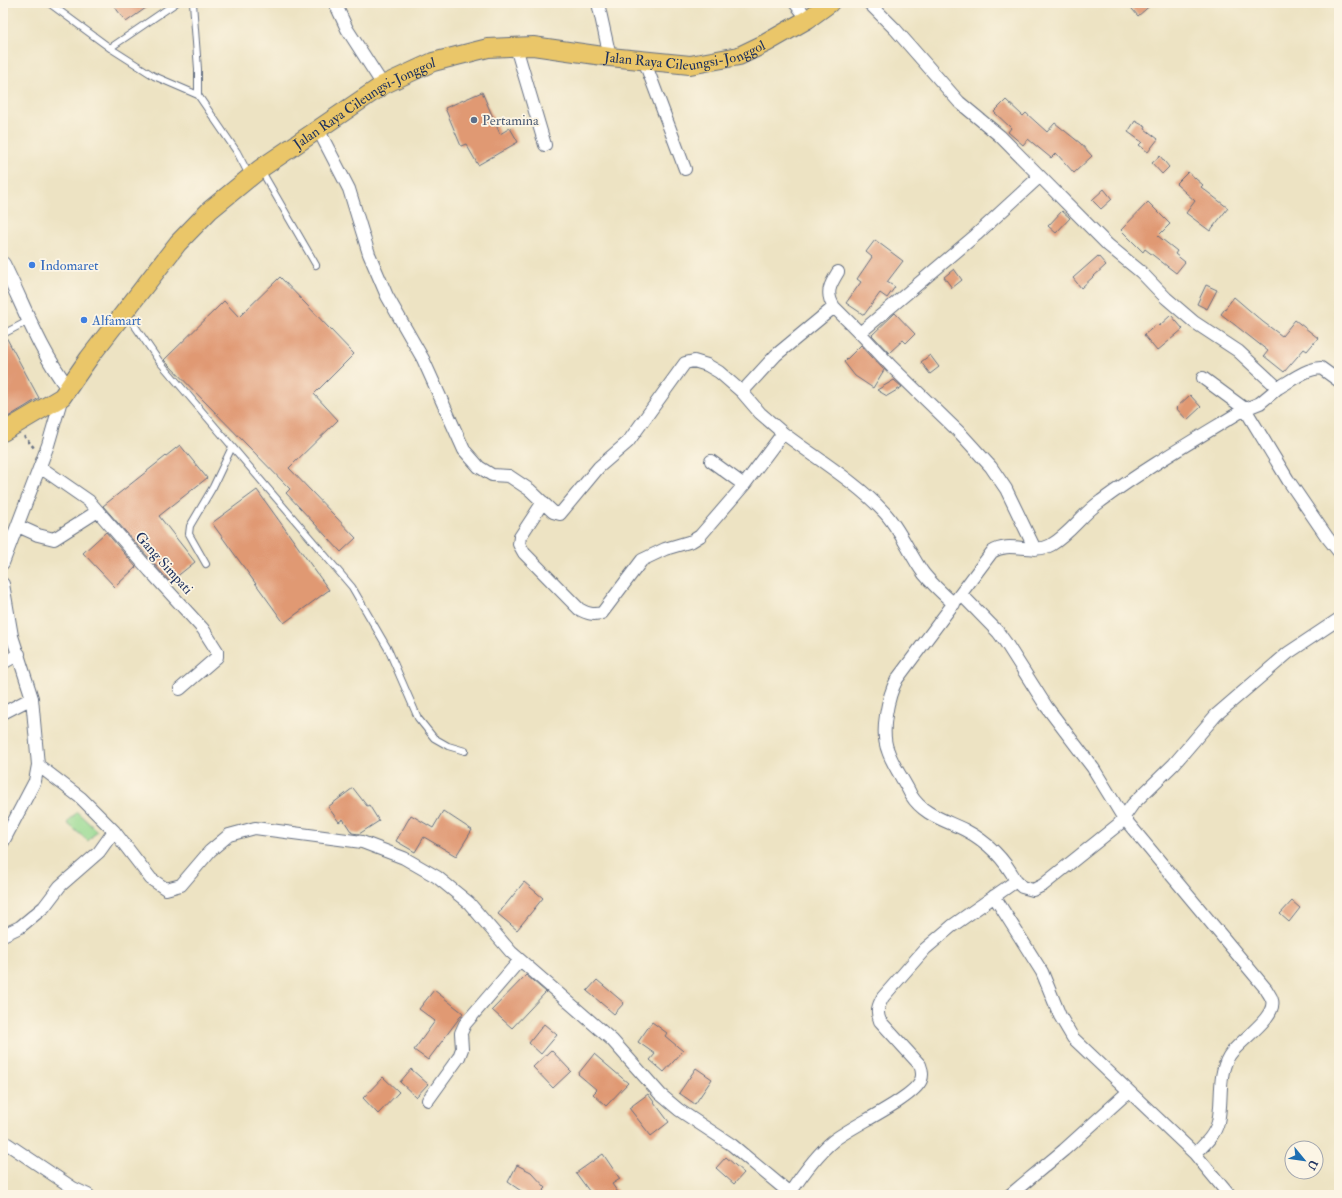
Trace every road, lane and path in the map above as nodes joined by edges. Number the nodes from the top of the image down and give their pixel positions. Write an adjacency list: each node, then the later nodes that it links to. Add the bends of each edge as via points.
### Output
1 (49, 3): 11 (lane)
2 (176, 3): 11 (lane)
3 (193, 3): 15 (lane)
4 (335, 3): 14 (street, via 347,29)
5 (598, 3): 12 (street)
6 (795, 3): 9 (street)
7 (830, 3): 9 (main road, Jalan Raya Cileungsi-Jonggol)
8 (869, 3): 20 (street, via 959,102 994,131)
9 (808, 19): 13 (main road, Jalan Raya Cileungsi-Jonggol, via 766,44 738,56 690,65)
10 (516, 47): 12 (main road, Jalan Raya Cileungsi-Jonggol, via 533,46); 14 (main road, Jalan Raya Cileungsi-Jonggol, via 488,48 433,62); 17 (street)
11 (110, 48): 15 (lane, via 154,76)
12 (610, 57): 13 (main road, Jalan Raya Cileungsi-Jonggol)
13 (644, 60): 18 (street)
14 (383, 85): 16 (main road, Jalan Raya Cileungsi-Jonggol)
15 (198, 95): 19 (lane, via 237,152)
16 (318, 129): 19 (main road, Jalan Raya Cileungsi-Jonggol); 41 (street, via 349,190 369,254 387,296 423,359 464,450 479,467 492,475 509,476)
17 (545, 144)
18 (685, 169)
19 (255, 173): 21 (lane); 25 (main road, Jalan Raya Cileungsi-Jonggol, via 210,210 178,243)
20 (1039, 177): 27 (street, via 976,235); 31 (street, via 1166,298 1194,322 1238,351)
21 (316, 265)
22 (3, 266): 26 (street)
23 (838, 272): 24 (street, via 828,292)
24 (834, 307): 27 (street); 33 (street, via 776,355)
25 (125, 312): 32 (main road, Jalan Raya Cileungsi-Jonggol); 37 (lane, via 158,361)
26 (28, 321): 28 (lane); 32 (street)
27 (860, 333): 45 (street, via 961,434 991,468 1006,489)
28 (3, 334)
29 (1203, 378): 34 (street)
30 (1339, 381): 31 (street, via 1321,368 1314,368)
31 (1278, 388): 34 (street, via 1260,402)
32 (65, 392): 35 (main road, Jalan Raya Cileungsi-Jonggol); 39 (street)
33 (742, 392): 36 (street, via 760,413); 41 (street, via 707,365 694,361 685,362 628,442 599,467 560,514)
34 (1245, 409): 45 (street, via 1136,475 1095,505 1067,534 1049,546); 46 (street, via 1288,480)
35 (9, 429): 39 (path)
36 (783, 433): 40 (street); 50 (street, via 884,512 935,586)
37 (232, 447): 48 (lane, via 213,487 190,526 190,534); 57 (lane, via 352,587 388,649 418,718 434,738)
38 (711, 461): 40 (street)
39 (41, 463): 42 (street, Gang Simpati); 43 (street)
40 (744, 485): 41 (street, via 700,536 642,560 606,609 594,615 586,614 574,604 524,553 519,544 520,537)
41 (543, 502)
42 (98, 511): 43 (street, via 54,539); 54 (street, Gang Simpati, via 203,629 217,651 218,657 214,662)
43 (18, 526): 44 (street)
44 (8, 534): 47 (street)
45 (1035, 549): 50 (street, via 996,549 984,561)
46 (1339, 552)
47 (3, 563)
48 (206, 564)
49 (3, 584): 52 (street, via 12,636)
50 (958, 599): 59 (street, via 998,632 1046,706 1093,768); 62 (street, via 903,669 891,690 885,738 888,751 915,802 931,815 987,844 1008,866)
51 (1339, 619): 59 (street, via 1288,654 1216,715)
52 (19, 654): 53 (street); 55 (street)
53 (3, 663)
54 (180, 689)
55 (32, 698): 56 (street); 58 (street)
56 (3, 713)
57 (465, 752)
58 (38, 765): 60 (street, via 81,798); 61 (street, via 36,781)
59 (1123, 818): 62 (street, via 1103,838 1043,885 1033,890); 69 (street, via 1266,989 1272,1000 1270,1015 1238,1044 1228,1058 1221,1081 1218,1122 1214,1134)
60 (114, 831): 64 (street, via 99,852 60,886 44,907 20,927); 65 (street, via 151,879 166,889 181,885 210,851 229,835 255,828 362,842 404,858 437,877 469,903)
61 (3, 842)
62 (1016, 882): 63 (street)
63 (994, 896): 66 (street, via 1042,972 1060,1016 1073,1038); 70 (street, via 952,926 925,950 878,1006 877,1014 880,1021 920,1065 921,1080 915,1088 869,1120 845,1131 831,1142 804,1172)
64 (3, 935)
65 (520, 960): 67 (street, via 465,1024 461,1033 462,1049 459,1057); 70 (street, via 612,1040 660,1094 679,1110 732,1145)
66 (1128, 1092): 69 (street); 72 (street)
67 (428, 1100)
68 (3, 1141): 71 (street, via 73,1188)
69 (1195, 1154): 73 (street)
70 (791, 1194)
71 (88, 1195)
72 (1010, 1195)
73 (1229, 1195)

